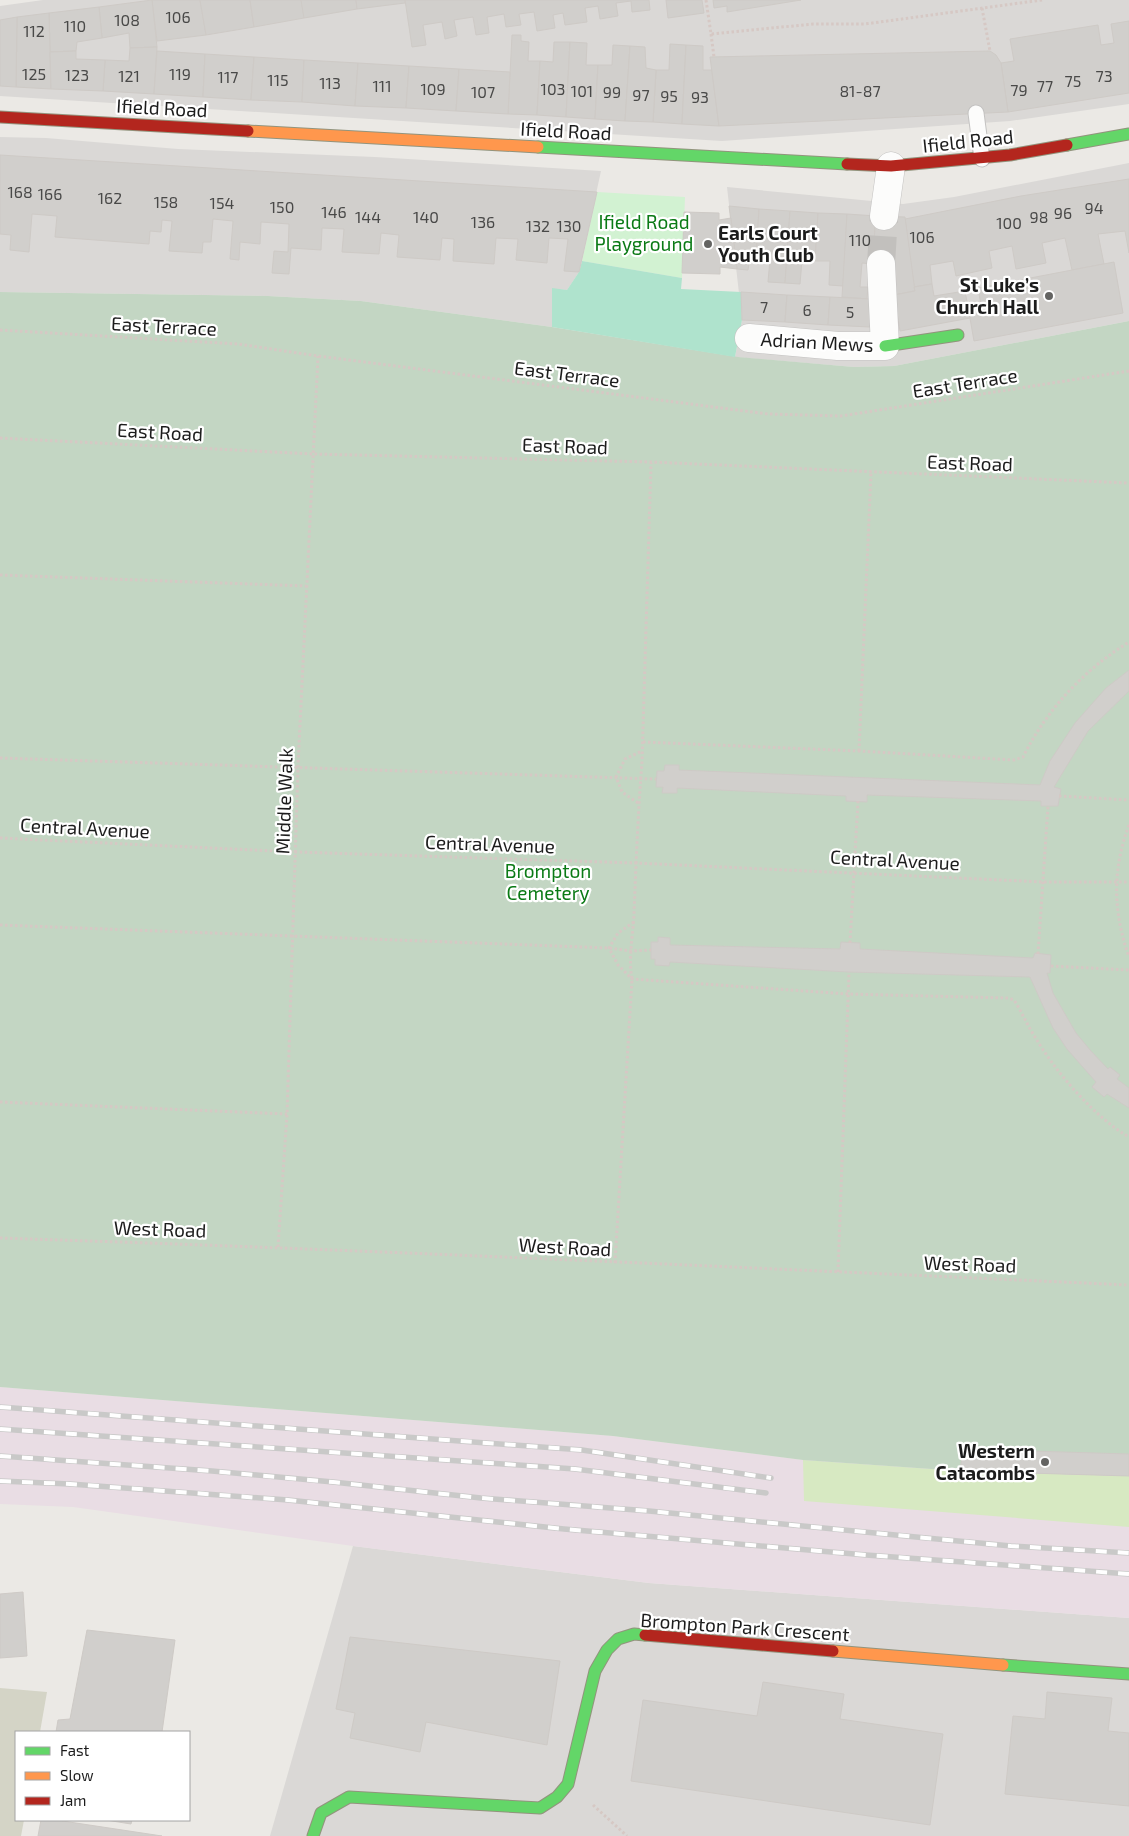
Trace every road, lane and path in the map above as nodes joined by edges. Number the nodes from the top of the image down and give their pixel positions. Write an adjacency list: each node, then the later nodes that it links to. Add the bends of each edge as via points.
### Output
1 (706, 0): 4 (path)
2 (1042, 0): 3 (path)
3 (982, 8): 4 (path, via 865,24 813,24); 5 (path)
4 (710, 34): 6 (path)
5 (990, 51)
6 (714, 57)
7 (976, 113): 10 (lane)
8 (0, 117): 11 (street, Ifield Road)
9 (1129, 134): 10 (street, Ifield Road)
10 (982, 159): 11 (street, Ifield Road)
11 (891, 166): 12 (street)
12 (884, 216)
13 (881, 264): 17 (street, Adrian Mews)
14 (0, 330): 18 (path, East Terrace, via 238,344)
15 (958, 335): 17 (street, Adrian Mews)
16 (750, 338): 17 (street, Adrian Mews, via 838,346)
17 (885, 346)
18 (318, 356): 19 (path, East Terrace, via 768,414 841,416); 21 (path, Middle Walk)
19 (1129, 371)
20 (0, 438): 21 (path, East Road)
21 (313, 454): 22 (path, East Road); 26 (path, Middle Walk)
22 (651, 462): 23 (path, East Road); 28 (path)
23 (871, 472): 24 (path, East Road); 30 (path)
24 (1129, 483)
25 (0, 575): 26 (path)
26 (306, 586): 32 (path, Middle Walk)
27 (1129, 642): 30 (path, via 1083,676 1039,728 1023,757 1014,760)
28 (643, 742): 29 (path); 30 (path)
29 (642, 751): 33 (path, via 625,759); 34 (path)
30 (859, 751)
31 (0, 758): 32 (path)
32 (298, 766): 33 (path); 43 (path, Middle Walk)
33 (616, 778): 34 (path); 39 (path, via 622,792)
34 (641, 779): 35 (path); 39 (path)
35 (656, 779)
36 (1059, 796): 37 (path)
37 (1129, 800)
38 (858, 801): 45 (path)
39 (639, 803): 44 (path)
40 (1048, 806): 46 (path)
41 (1129, 825): 47 (path)
42 (0, 838): 43 (path, Central Avenue)
43 (296, 852): 44 (path, Central Avenue); 51 (path, Middle Walk)
44 (636, 863): 45 (path, Central Avenue); 49 (path)
45 (854, 872): 46 (path, Central Avenue); 52 (path)
46 (1044, 882): 47 (path, Central Avenue); 56 (path)
47 (1116, 882): 48 (path, Central Avenue); 57 (path, via 1118,920)
48 (1129, 882)
49 (634, 922): 53 (path, via 618,933); 55 (path)
50 (0, 925): 51 (path)
51 (292, 935): 53 (path); 64 (path, Middle Walk)
52 (850, 943)
53 (609, 948): 55 (path); 61 (path, via 618,965)
54 (650, 950): 55 (path)
55 (631, 951): 61 (path)
56 (1038, 954)
57 (1129, 957)
58 (1050, 966): 59 (path)
59 (1129, 970)
60 (849, 972): 62 (path)
61 (632, 979): 62 (path); 68 (path)
62 (848, 994): 65 (path, via 1014,1000 1047,1056 1064,1077 1099,1114); 69 (path)
63 (0, 1102): 64 (path)
64 (287, 1114): 67 (path, Middle Walk)
65 (1129, 1137)
66 (0, 1238): 67 (path, West Road)
67 (278, 1247): 68 (path, West Road)
68 (615, 1263): 69 (path, West Road)
69 (838, 1272): 70 (path, West Road)
70 (1129, 1285)
71 (1129, 1674): 72 (street, Brompton Park Crescent, via 634,1634 618,1639 607,1650 595,1671)
72 (568, 1784): 73 (street, via 557,1797 540,1808 349,1797 321,1813); 74 (path)
73 (313, 1836)
74 (627, 1836)

